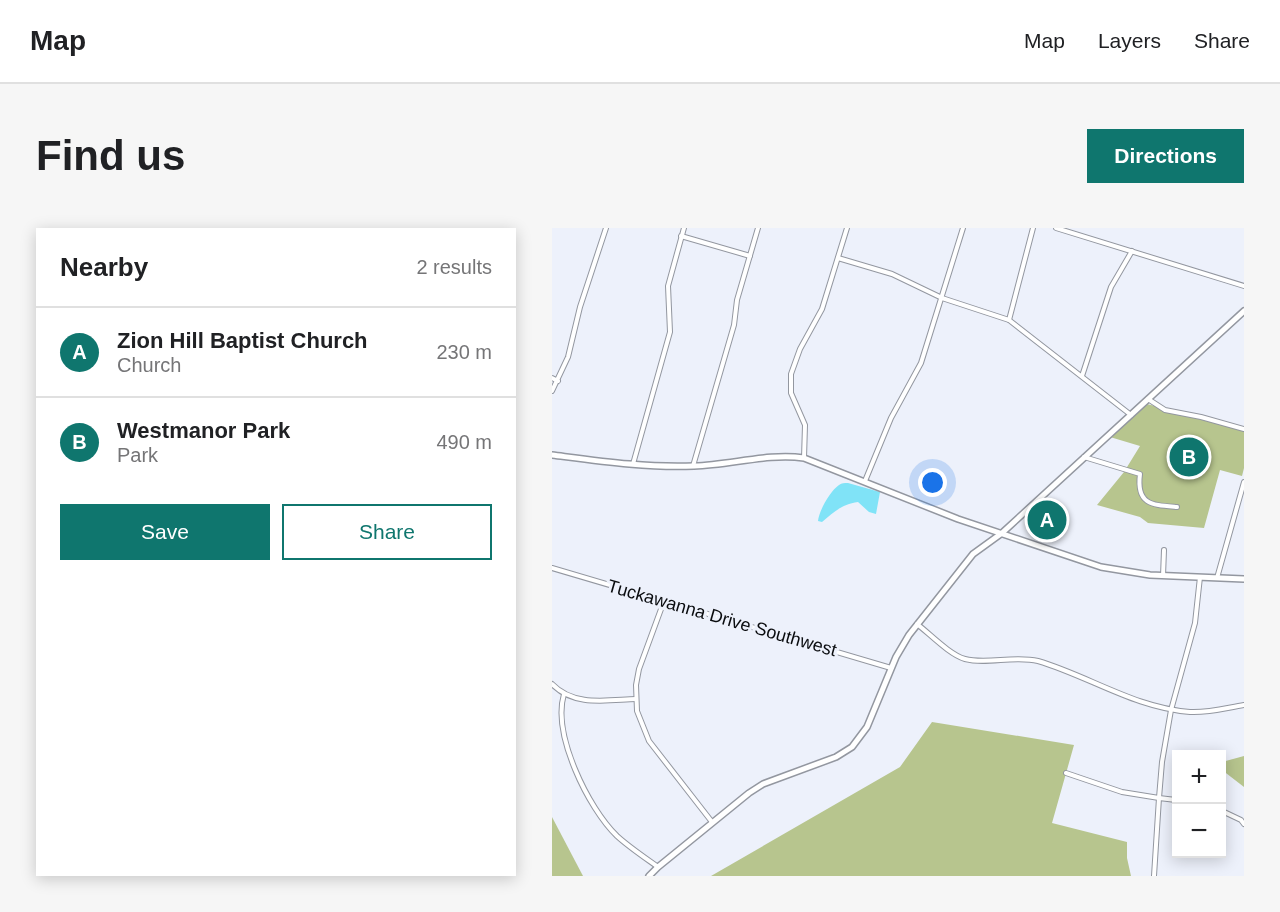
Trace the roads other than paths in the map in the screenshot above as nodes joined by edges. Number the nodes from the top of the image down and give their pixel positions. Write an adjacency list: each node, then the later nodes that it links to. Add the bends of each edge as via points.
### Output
1 (606, 228): 18 (street)
2 (684, 228): 8 (street)
3 (758, 228): 10 (street)
4 (847, 228): 11 (street)
5 (963, 228): 13 (street)
6 (1033, 228): 15 (street)
7 (1056, 228): 9 (street)
8 (681, 236): 10 (street); 26 (street, via 668,286 670,332)
9 (1132, 251): 12 (street); 16 (street, via 1111,287)
10 (750, 256): 27 (street)
11 (838, 258): 13 (street, via 892,274); 25 (street, via 822,309 791,374 791,393 805,424)
12 (1244, 286)
13 (942, 298): 15 (street); 28 (street, via 921,363 891,418)
14 (1244, 311): 20 (street)
15 (1009, 320): 16 (street)
16 (1082, 376): 21 (street)
17 (552, 378): 18 (street)
18 (558, 381): 19 (street)
19 (552, 391)
20 (1148, 399): 21 (street); 22 (street, via 1165,410)
21 (1131, 415): 24 (street)
22 (1244, 429)
23 (552, 455): 26 (street)
24 (1084, 457): 30 (street, via 1140,474 1139,486 1145,500 1153,506); 31 (street)
25 (804, 458): 27 (street); 28 (street)
26 (633, 464): 27 (street)
27 (693, 466)
28 (865, 481): 31 (street)
29 (1244, 482): 36 (street)
30 (1178, 507)
31 (1002, 533): 34 (street, via 1101,567); 39 (street, via 973,554)
32 (1164, 550): 34 (street)
33 (552, 568): 38 (street, Tuckawanna Drive Southwest)
34 (1163, 576): 35 (street)
35 (1200, 577): 36 (street); 45 (street, via 1195,623)
36 (1217, 578): 37 (street)
37 (1244, 579)
38 (664, 601): 40 (street, Tuckawanna Drive Southwest); 43 (street, via 639,669)
39 (917, 624): 40 (street); 45 (street, via 964,659 1036,661)
40 (891, 668): 52 (street, via 867,727 852,747 836,757 763,784)
41 (552, 684): 42 (street)
42 (564, 694): 43 (street, via 589,701); 46 (street)
43 (636, 699): 52 (street, via 649,741)
44 (1244, 705): 45 (street, via 1209,711)
45 (1172, 710): 49 (street)
46 (556, 713)
47 (568, 767): 54 (street, via 582,792 616,834)
48 (1066, 773): 49 (street, via 1122,792)
49 (1159, 798): 50 (street); 56 (street)
50 (1172, 800)
51 (1226, 813): 53 (street)
52 (712, 822): 54 (street)
53 (1244, 824)
54 (658, 867): 55 (street)
55 (649, 876)
56 (1154, 876)

